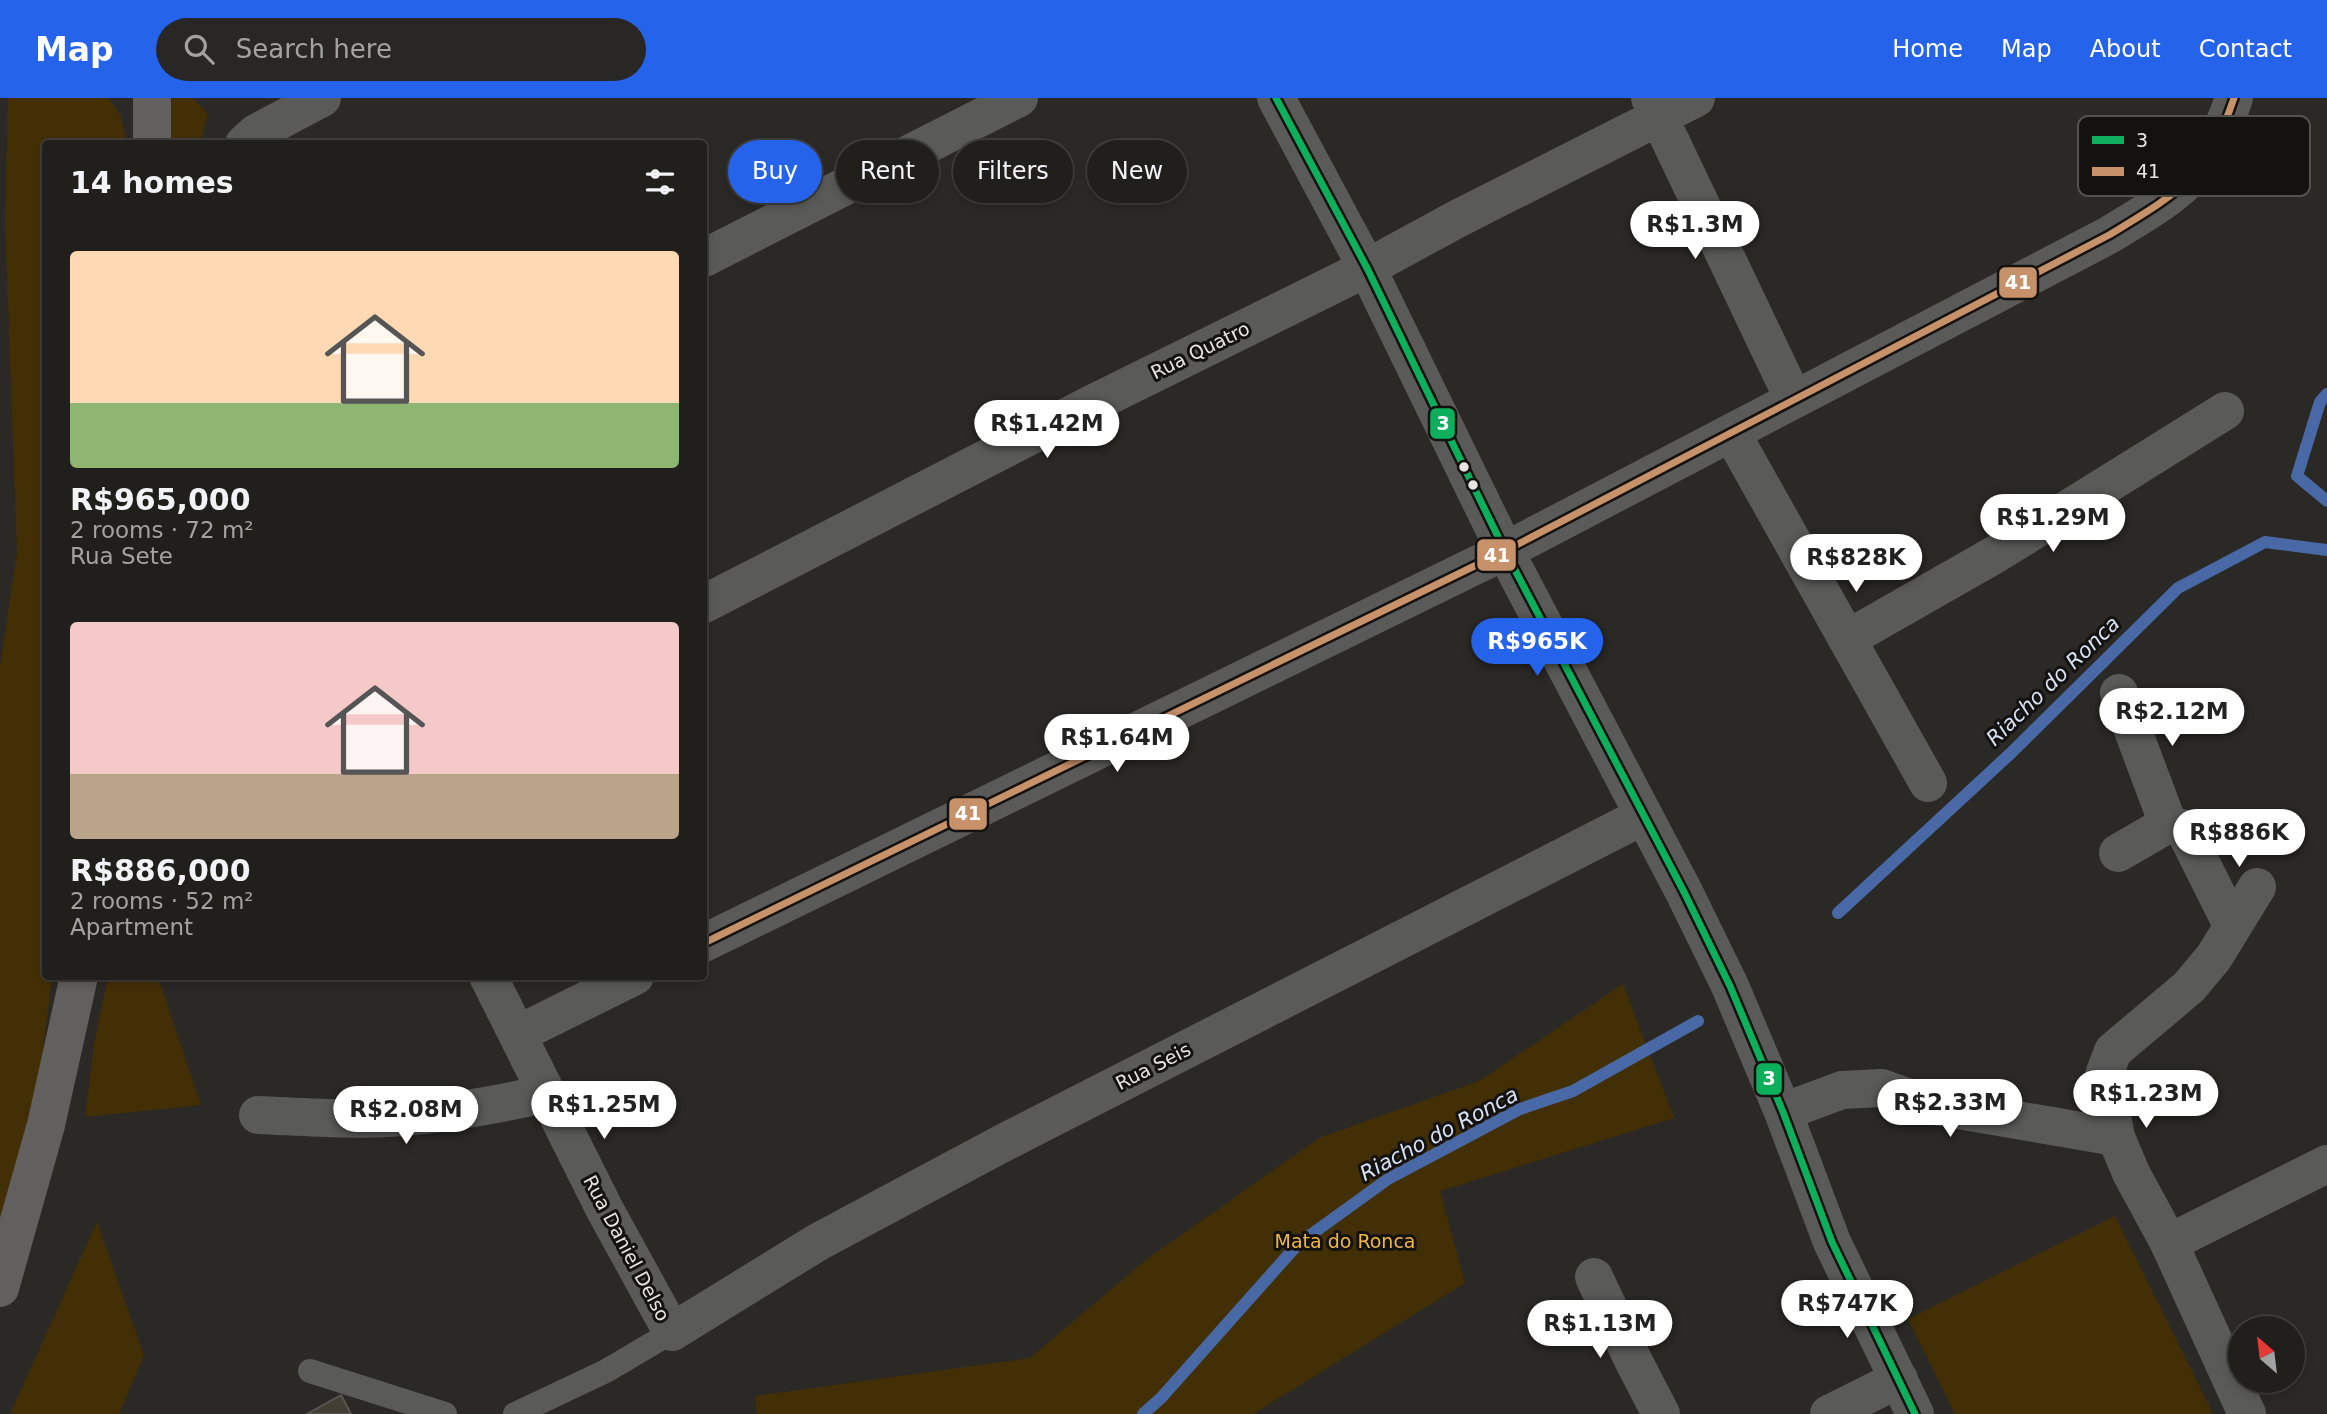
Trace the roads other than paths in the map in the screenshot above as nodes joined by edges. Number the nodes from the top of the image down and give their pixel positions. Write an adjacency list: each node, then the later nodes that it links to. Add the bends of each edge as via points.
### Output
1 (152, 98): 9 (highway)
2 (322, 98): 10 (street)
3 (1019, 98): 12 (street)
4 (1276, 98): 13 (street)
5 (1696, 98): 7 (street, Rua Quatro)
6 (2234, 98): 8 (street)
7 (1655, 108): 13 (street, Rua Quatro); 14 (street)
8 (2228, 116)
9 (152, 140)
10 (248, 140)
11 (2171, 196): 14 (street, via 2109,235)
12 (707, 256)
13 (1367, 268): 17 (street); 18 (street, Rua Quatro)
14 (1793, 398): 16 (street)
15 (2225, 411): 19 (street, via 1996,554)
16 (1732, 434): 17 (street); 19 (street)
17 (1504, 551): 22 (street); 27 (street)
18 (707, 602)
19 (1847, 639): 21 (street)
20 (2119, 693): 23 (street)
21 (1928, 783)
22 (1643, 816): 33 (street, via 1730,986); 40 (street, Rua Seis, via 1003,1143 818,1242)
23 (2168, 824): 24 (street); 26 (street, via 2184,829 2191,838)
24 (2118, 853)
25 (2257, 887): 26 (street)
26 (2232, 925): 35 (street, via 2189,987 2113,1051 2104,1075)
27 (707, 942)
28 (78, 980): 39 (highway, via 46,1125)
29 (490, 980): 31 (street, Rua Daniel Delso)
30 (627, 980): 31 (street)
31 (518, 1034): 32 (street, Rua Daniel Delso)
32 (546, 1094): 34 (street, via 401,1117); 40 (street, Rua Daniel Delso)
33 (1783, 1112): 35 (street, via 1842,1090 1882,1088 1929,1105); 42 (street, via 1832,1242)
34 (258, 1115)
35 (2116, 1137): 37 (street)
36 (2327, 1164): 37 (street)
37 (2169, 1243): 48 (street)
38 (1594, 1277): 45 (street)
39 (0, 1288)
40 (672, 1332): 44 (lane, via 606,1371)
41 (310, 1371): 43 (lane)
42 (1899, 1379): 46 (street); 47 (street)
43 (445, 1414)
44 (515, 1414)
45 (1661, 1414)
46 (1829, 1414)
47 (1915, 1414)
48 (2247, 1414)

